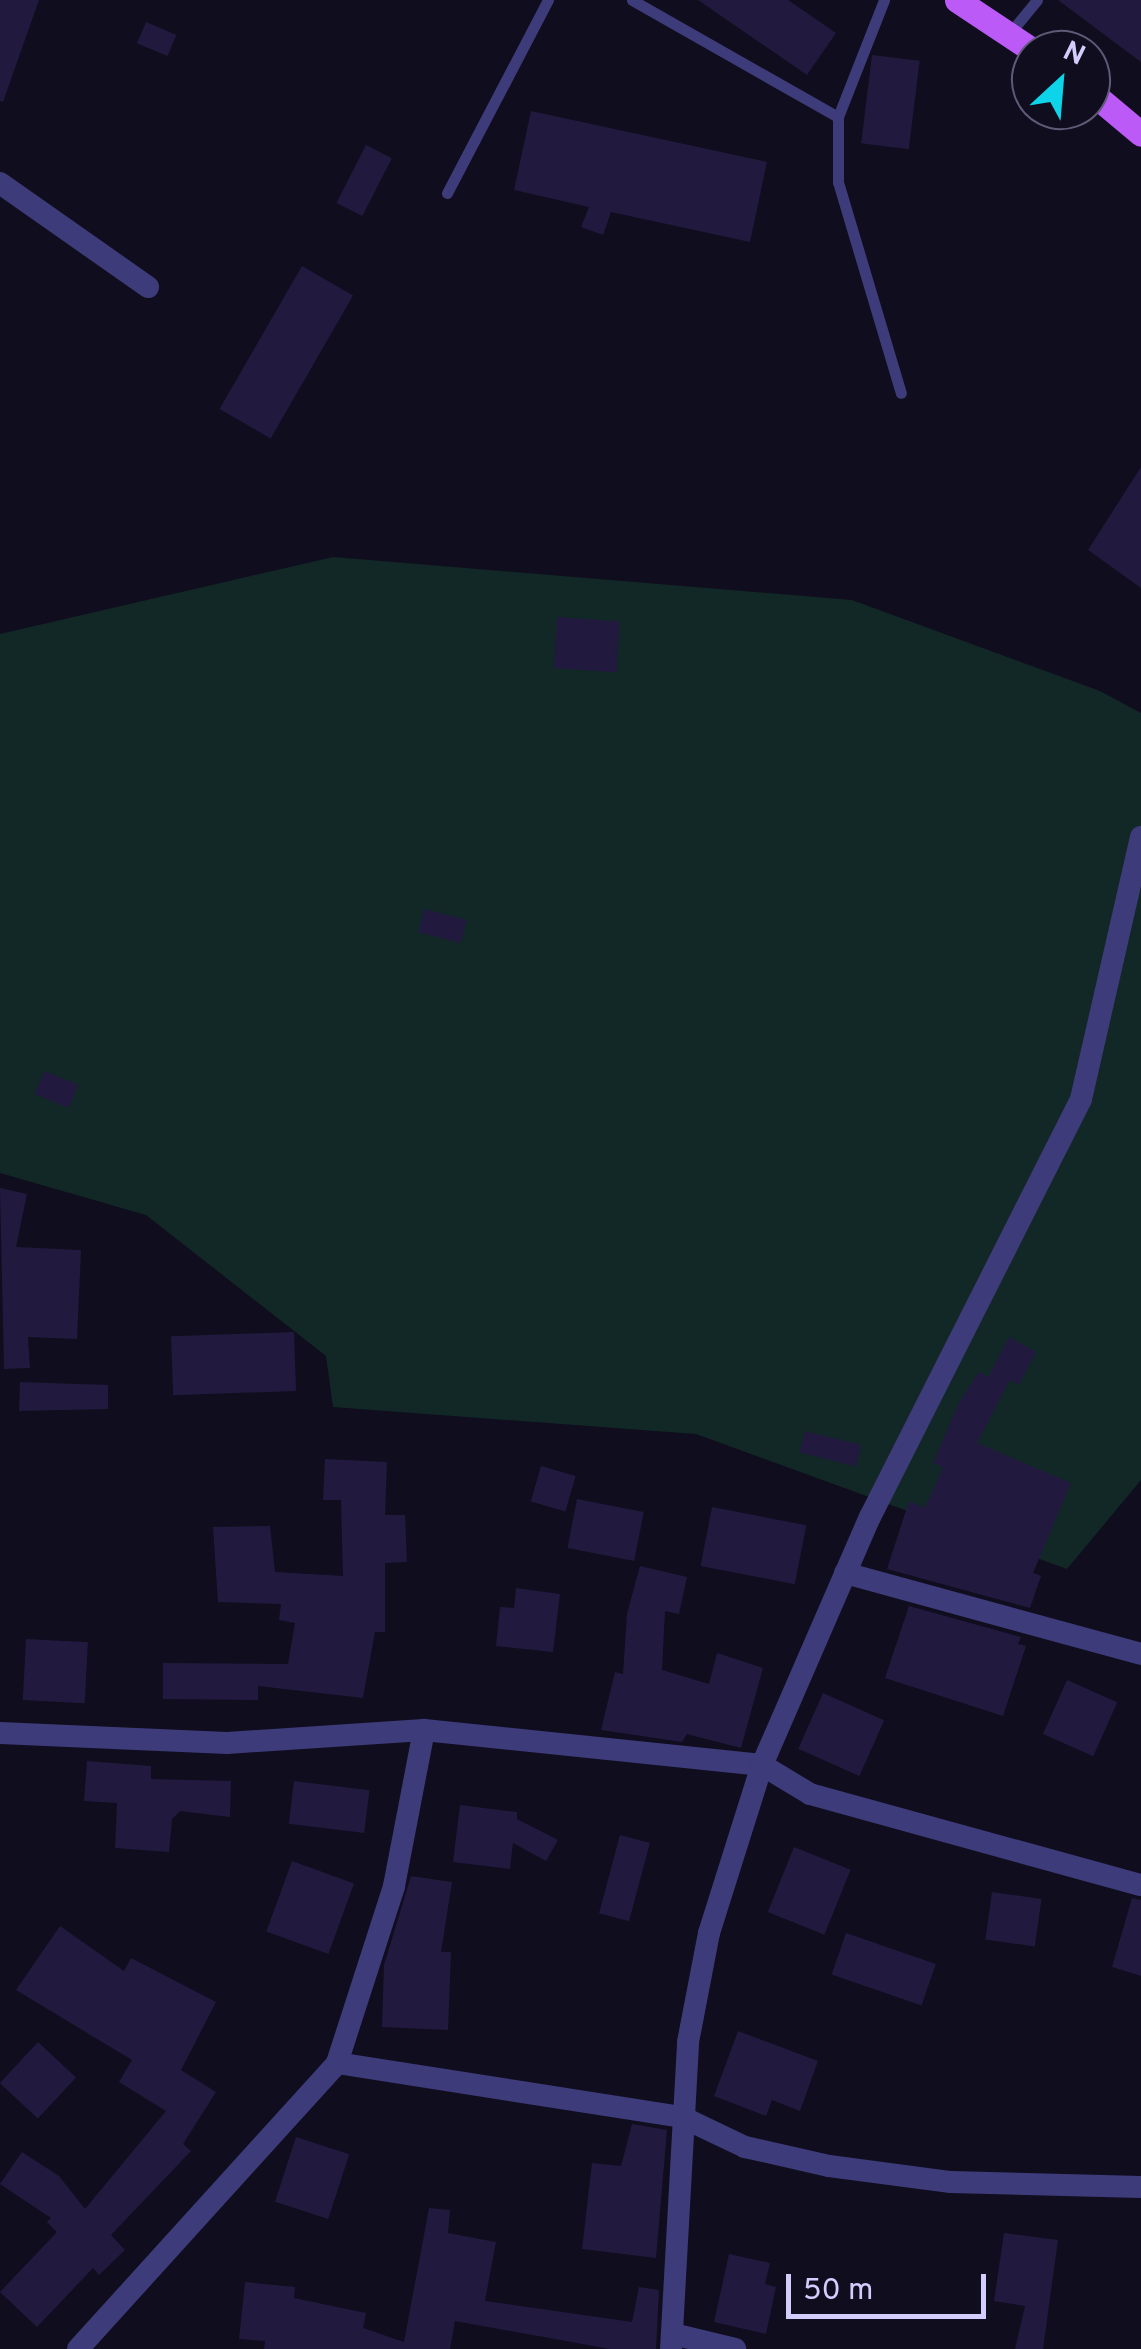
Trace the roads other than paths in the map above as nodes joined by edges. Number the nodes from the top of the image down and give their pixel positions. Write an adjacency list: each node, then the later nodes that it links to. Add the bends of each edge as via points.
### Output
1 (548, 0): 11 (lane)
2 (632, 0): 8 (lane)
3 (884, 0): 8 (lane)
4 (957, 0): 6 (main road)
5 (1037, 0): 6 (lane)
6 (1009, 34)
7 (1111, 109): 9 (main road)
8 (838, 117): 13 (lane, via 838,182)
9 (1141, 134)
10 (0, 183): 12 (street)
11 (447, 193)
12 (148, 288)
13 (901, 393)
14 (1141, 837): 15 (street, via 1081,1099)
15 (846, 1573): 16 (street); 19 (street)
16 (1141, 1654)
17 (424, 1730): 18 (street, via 227,1743); 19 (street); 21 (street, via 394,1886)
18 (0, 1733)
19 (762, 1765): 20 (street, via 810,1794); 22 (street, via 710,1934 688,2042)
20 (1141, 1885)
21 (337, 2063): 22 (street); 25 (street)
22 (682, 2117): 23 (street, via 746,2147 829,2166 951,2182); 24 (street)
23 (1141, 2187)
24 (672, 2342): 26 (street)
25 (78, 2349)
26 (734, 2349)

